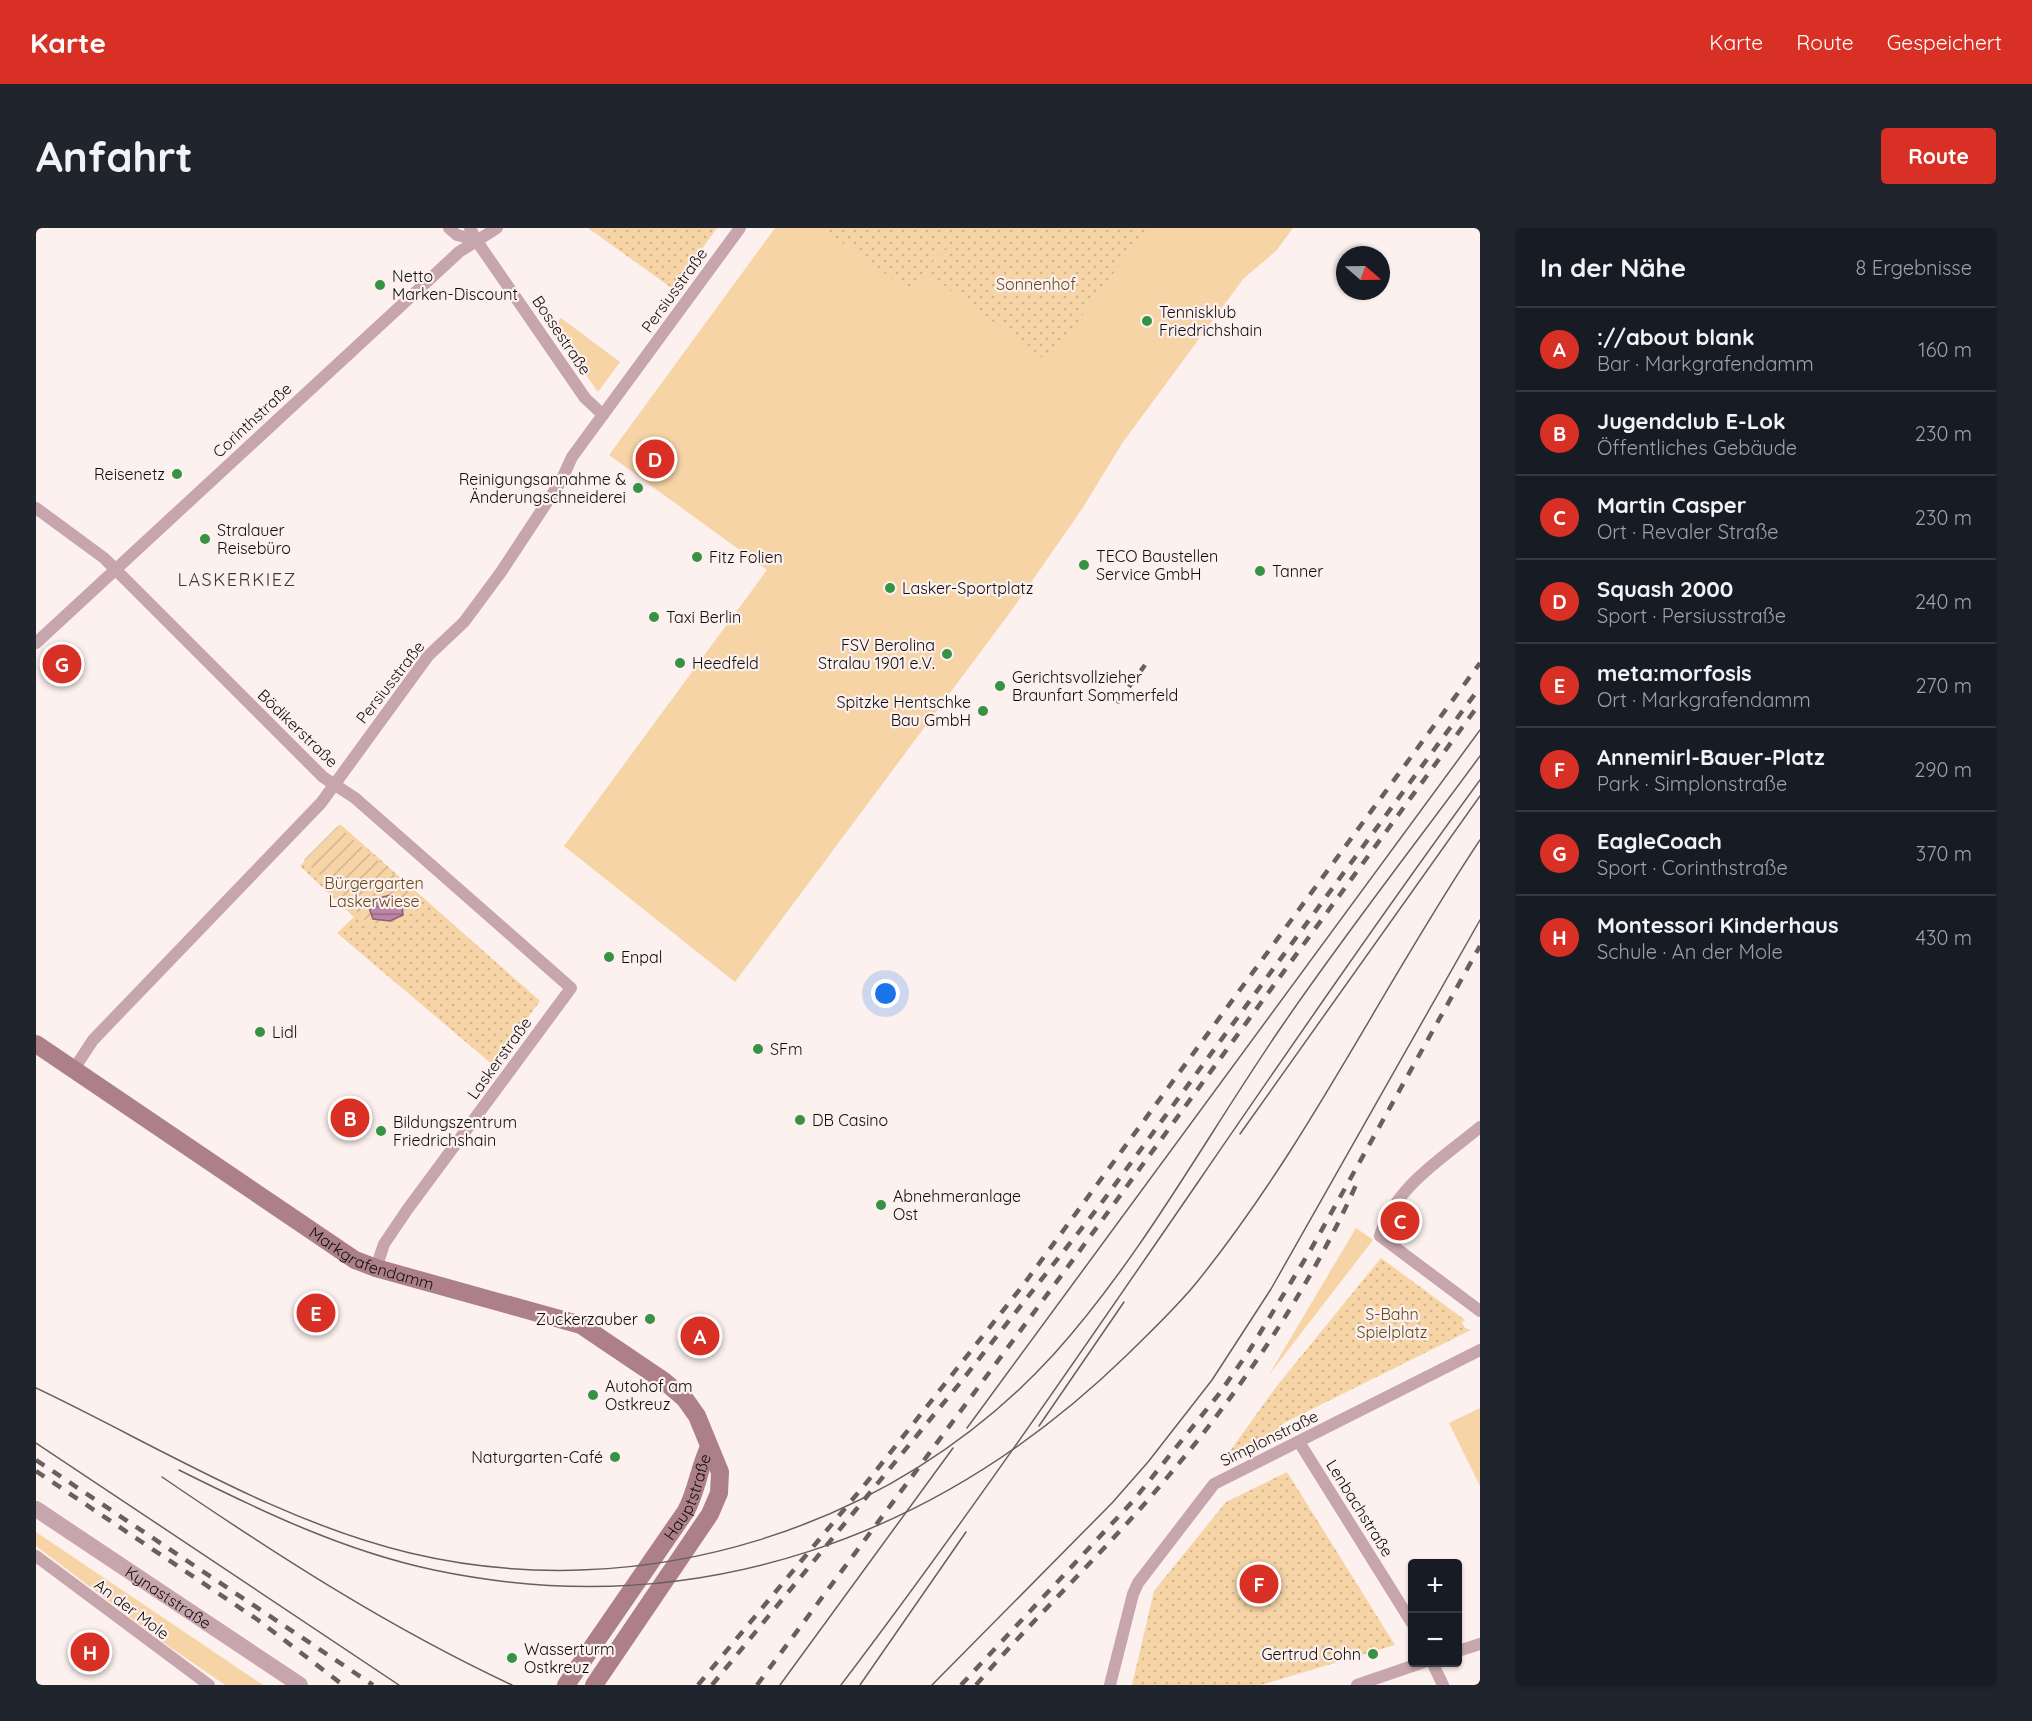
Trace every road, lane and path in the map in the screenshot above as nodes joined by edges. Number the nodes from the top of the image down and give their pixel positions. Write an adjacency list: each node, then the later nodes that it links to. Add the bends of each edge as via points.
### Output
1 (449, 228): 5 (street, via 457,235)
2 (470, 228): 5 (street, Bossestraße)
3 (497, 228): 5 (street, Corinthstraße)
4 (740, 228): 6 (street, Persiusstraße)
5 (476, 240): 6 (street, Bossestraße, via 585,398); 8 (street, Corinthstraße, via 383,321)
6 (603, 415): 10 (street, Persiusstraße, via 572,457 561,481 501,572 464,622 428,656)
7 (36, 508): 8 (street, Bödikerstraße)
8 (116, 570): 9 (street, Corinthstraße); 10 (street, Bödikerstraße)
9 (36, 643)
10 (334, 784): 11 (street, Bödikerstraße, via 355,798); 13 (street, Persiusstraße, via 93,1040)
11 (571, 988): 15 (street, Laskerstraße, via 407,1210 384,1244)
12 (36, 1044): 13 (main road, Markgrafendamm)
13 (74, 1069): 15 (main road, Markgrafendamm, via 348,1256)
14 (1480, 1127): 16 (street, via 1401,1193 1380,1236)
15 (376, 1269): 19 (main road, Markgrafendamm, via 591,1330 677,1391 697,1416)
16 (1480, 1311)
17 (1480, 1350): 18 (street, Simplonstraße)
18 (1299, 1442): 22 (street, Lenbachstraße); 31 (street, Simplonstraße, via 1214,1484 1135,1588)
19 (709, 1447): 29 (main road, Hauptstraße, via 686,1511); 30 (main road, Hauptstraße, via 721,1482 710,1514)
20 (36, 1509): 28 (street, Kynaststraße)
21 (36, 1556): 27 (street, An der Mole)
22 (1408, 1615)
23 (1480, 1644): 24 (street)
24 (1462, 1650)
25 (1409, 1667): 32 (street)
26 (1434, 1667): 33 (street)
27 (209, 1685)
28 (300, 1685)
29 (566, 1685)
30 (594, 1685)
31 (1110, 1685)
32 (1357, 1685)
33 (1443, 1685)

